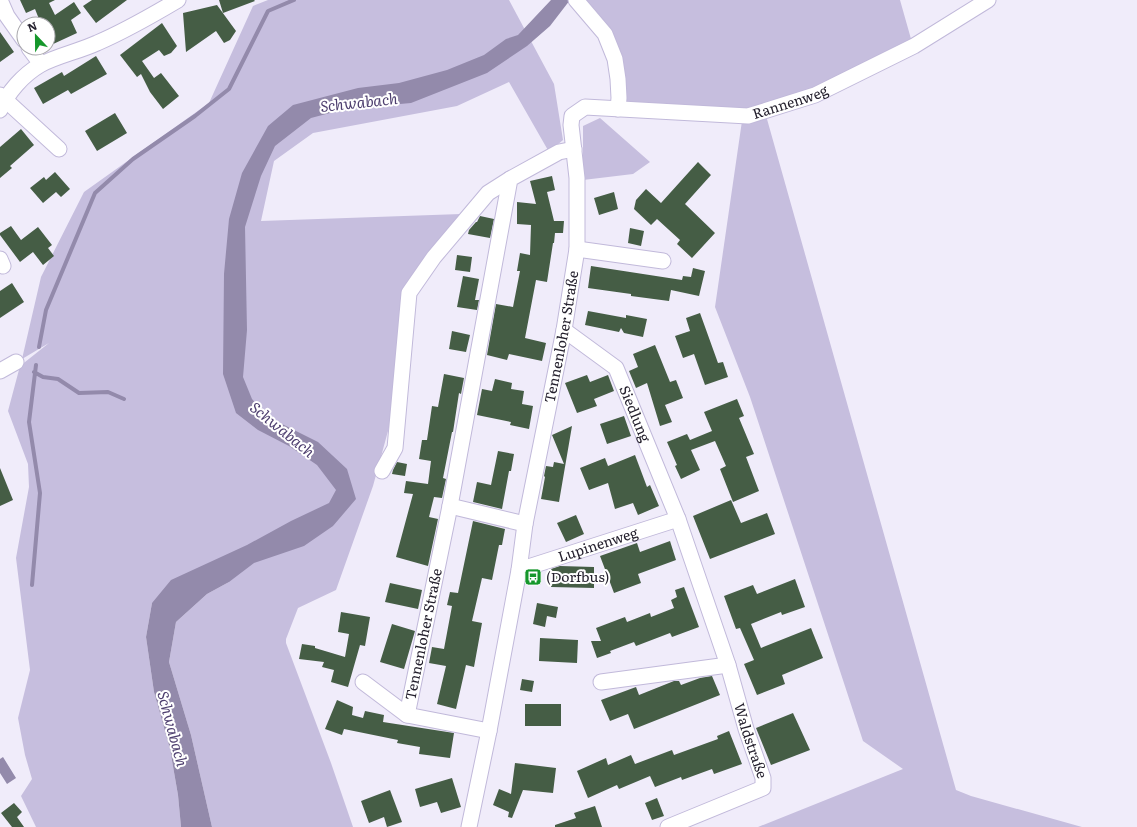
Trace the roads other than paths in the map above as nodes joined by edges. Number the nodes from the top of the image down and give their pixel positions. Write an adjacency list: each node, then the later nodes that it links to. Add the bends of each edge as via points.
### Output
1 (0, 0): 5 (street)
2 (178, 0): 7 (street, via 139,24 96,44)
3 (988, 0): 9 (street, Rannenweg, via 914,46 815,95 748,116)
4 (576, 1): 9 (street, via 605,34 610,46 618,79)
5 (16, 29)
6 (35, 56): 7 (street)
7 (41, 64): 8 (street, via 24,76)
8 (1, 102): 12 (street)
9 (618, 109): 10 (street, Rannenweg, via 585,107)
10 (572, 116): 11 (street, Tennenloher Straße)
11 (574, 148): 13 (street, via 559,152); 14 (street, Tennenloher Straße, via 577,178)
12 (59, 149)
13 (510, 179): 19 (street, via 488,193 434,257 409,293 395,448); 20 (street, Tennenloher Straße)
14 (577, 249): 15 (street); 16 (street, Tennenloher Straße)
15 (663, 260)
16 (564, 330): 21 (street, Siedlung, via 616,368); 22 (street, Tennenloher Straße)
17 (16, 362): 18 (street)
18 (0, 371)
19 (382, 471)
20 (450, 506): 22 (street); 27 (street, Tennenloher Straße)
21 (678, 519): 23 (street, Lupinenweg); 24 (street, Waldstraße)
22 (525, 524): 23 (street, Tennenloher Straße)
23 (519, 570): 28 (street, Tennenloher Straße)
24 (728, 665): 26 (street); 30 (street, Waldstraße, via 763,778 763,788)
25 (363, 682): 27 (street, Tennenloher Straße)
26 (601, 682)
27 (407, 715): 28 (street, Tennenloher Straße)
28 (490, 731): 29 (street, Tennenloher Straße)
29 (469, 827)
30 (668, 827)

